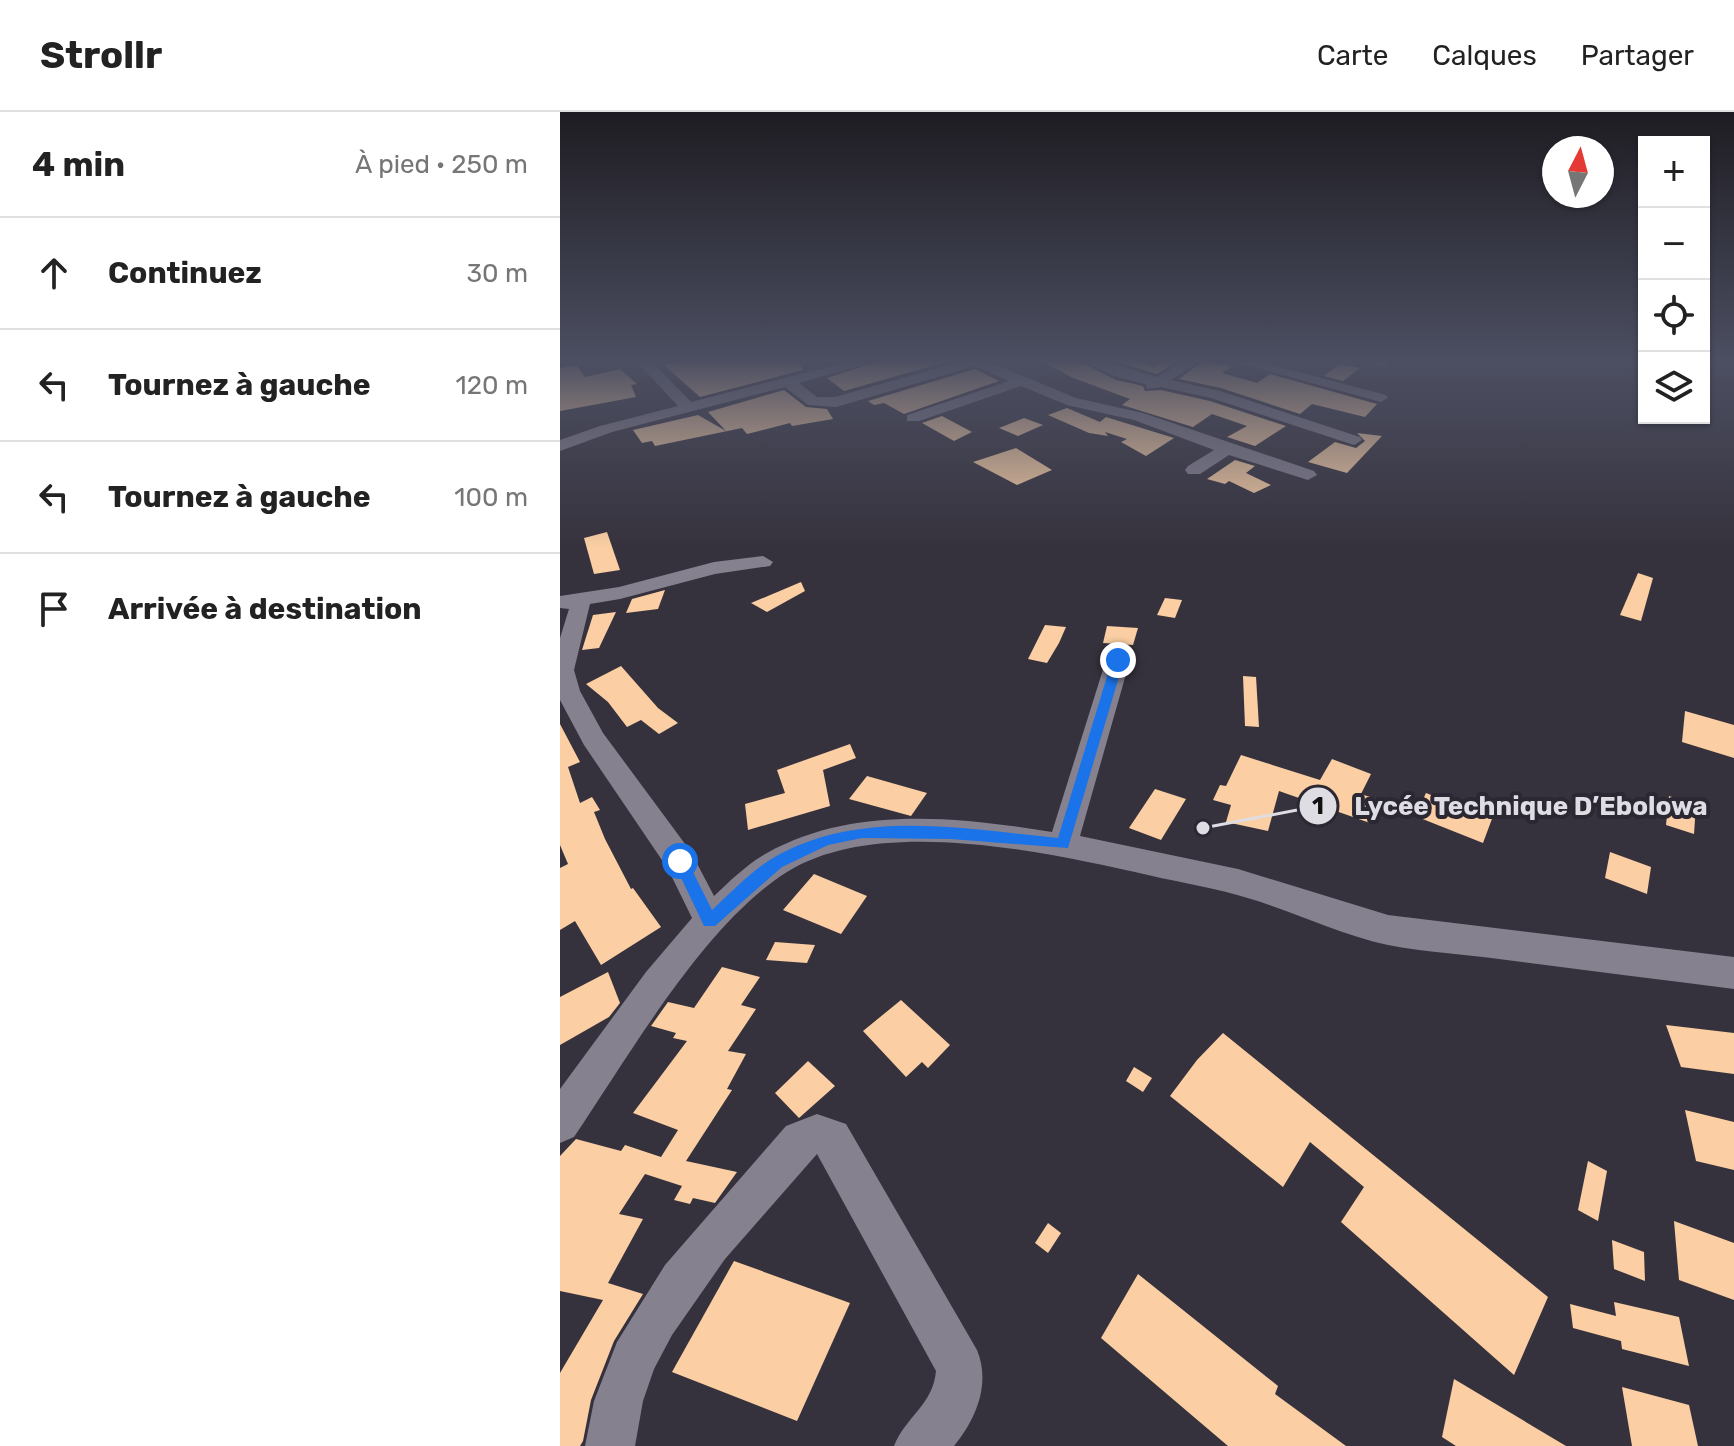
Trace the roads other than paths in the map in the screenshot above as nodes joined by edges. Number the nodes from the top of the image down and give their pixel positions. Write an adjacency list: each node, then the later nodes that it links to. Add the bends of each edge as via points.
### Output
1 (627, 423): 4 (street)
2 (1158, 423): 6 (street)
3 (1303, 423): 5 (street)
4 (561, 440)
5 (1354, 440)
6 (1227, 449): 7 (street); 8 (street)
7 (1194, 470)
8 (1308, 475)
9 (763, 562): 10 (street)
10 (569, 601): 13 (street, via 580,609 562,670 568,691 593,738 680,861)
11 (1118, 660): 12 (street)
12 (1063, 844): 13 (street, via 951,833 862,833 826,840 777,863); 14 (street, via 1248,884 1388,930)
13 (710, 921): 15 (street)
14 (1734, 973)
15 (560, 1123)
16 (610, 1446): 17 (street, via 627,1377 676,1288 800,1140 817,1134 832,1138 960,1367 960,1388 949,1415)
17 (919, 1446)

